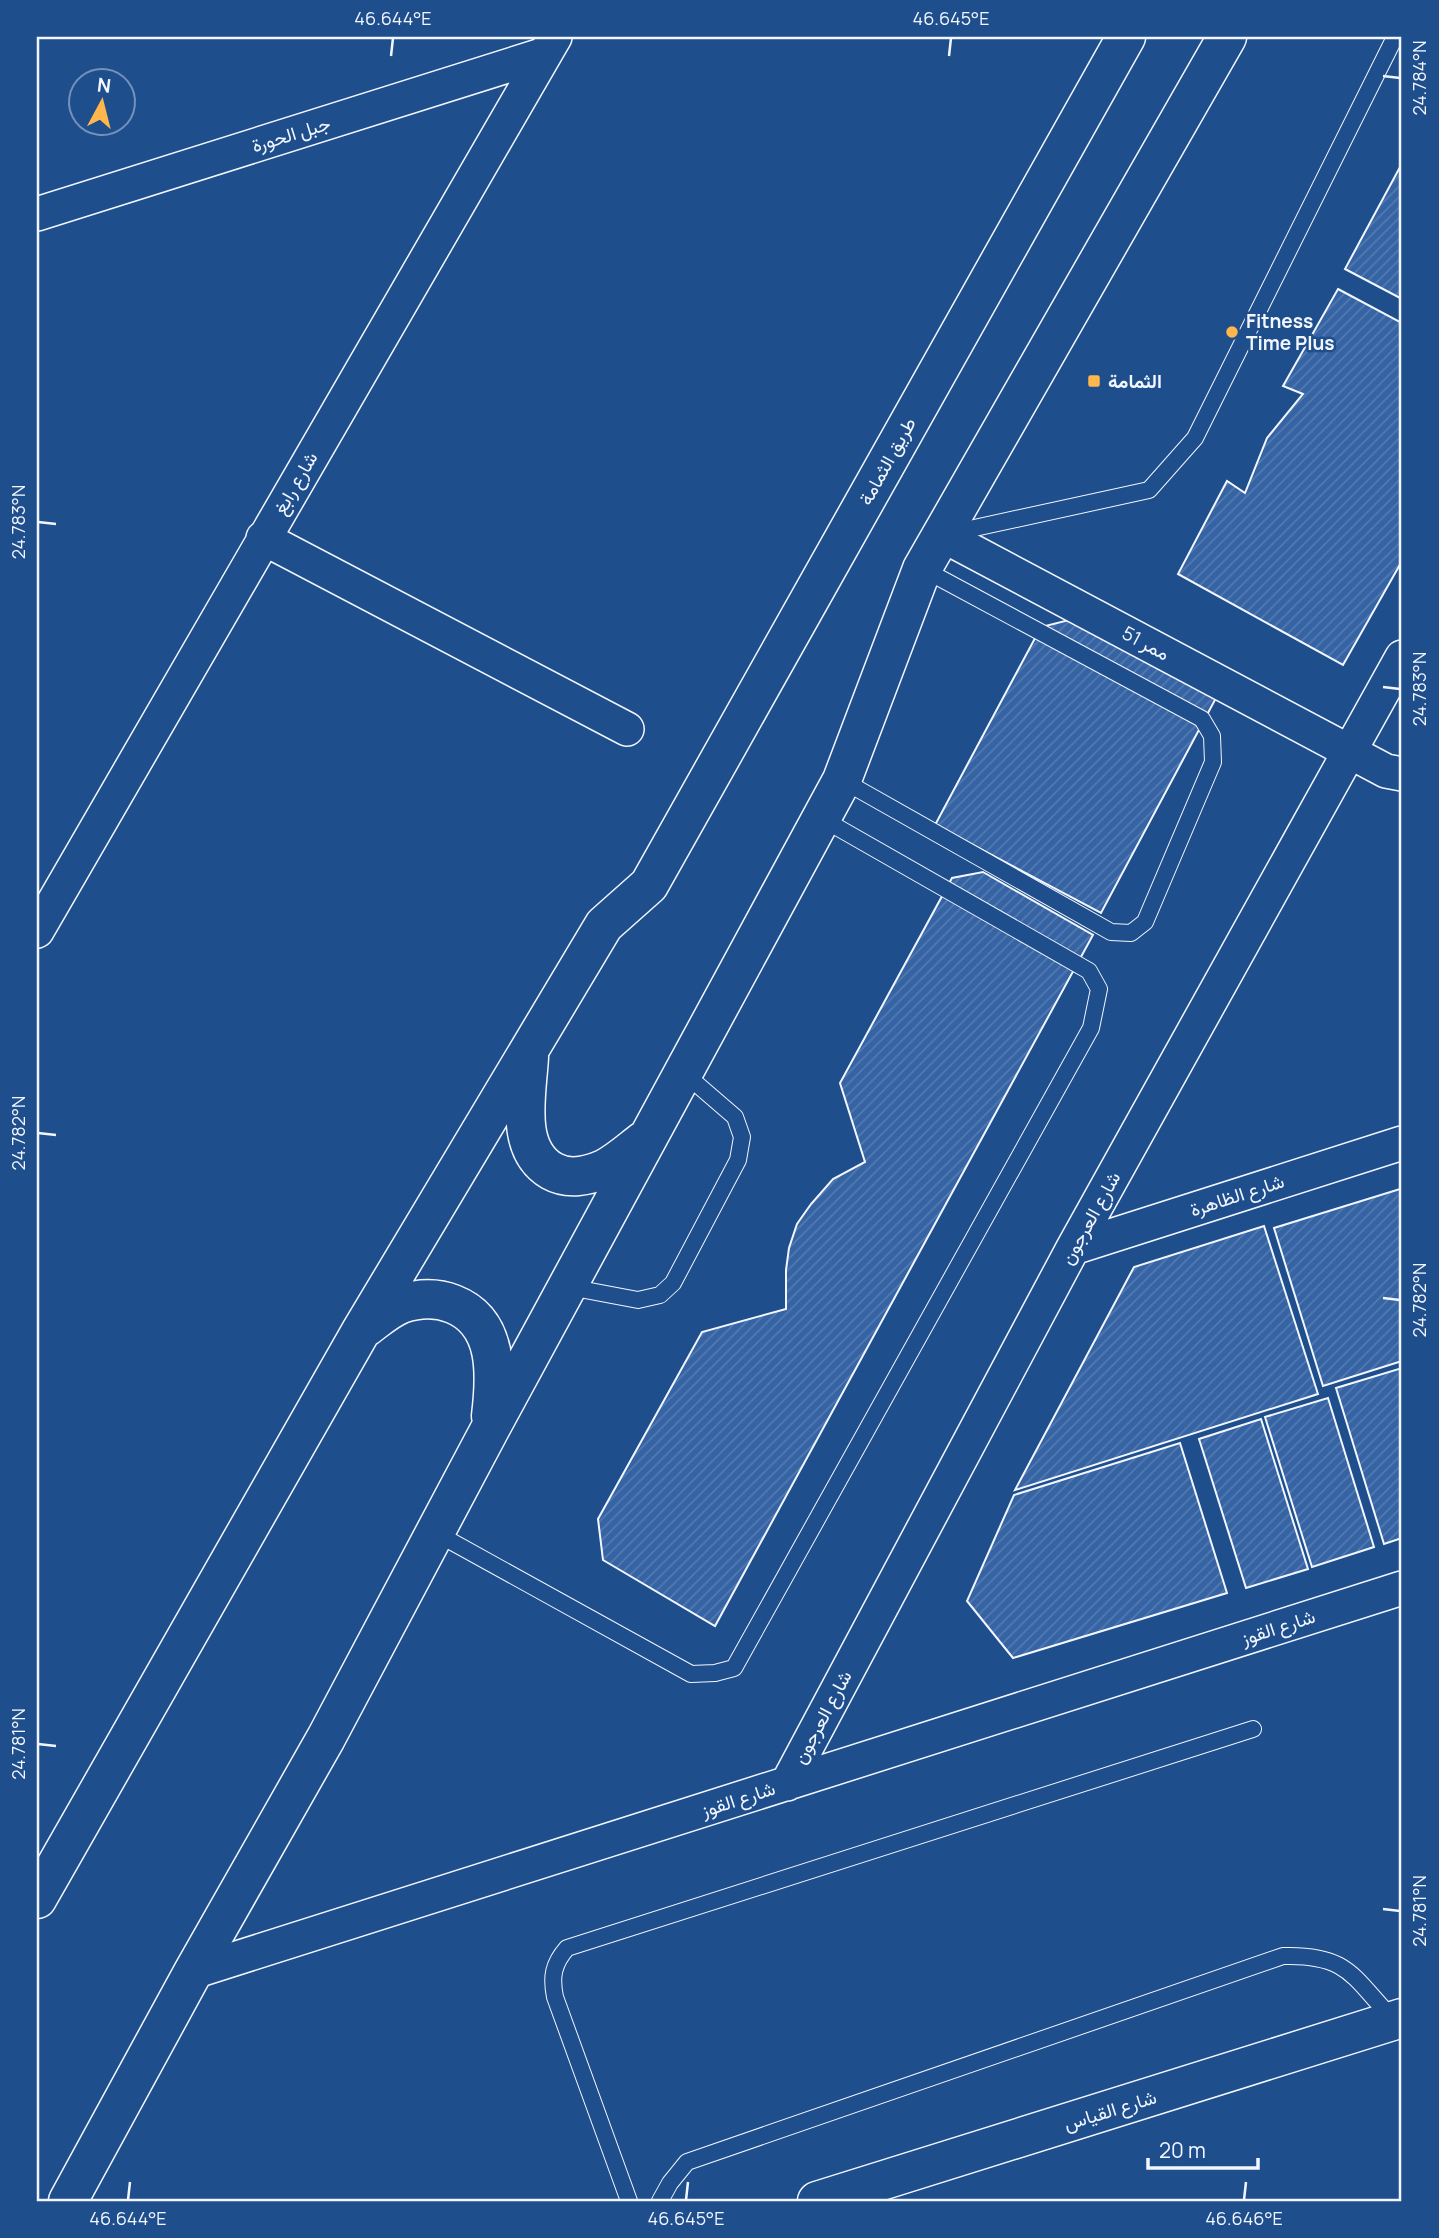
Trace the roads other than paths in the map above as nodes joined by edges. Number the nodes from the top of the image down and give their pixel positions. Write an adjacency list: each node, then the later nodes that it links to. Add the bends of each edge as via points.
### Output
1 (1126, 37): 16 (main road, طريق الثمامة, via 649,884 604,925)
2 (1227, 37): 6 (main road)
3 (1395, 37): 6 (lane, via 1195,438 1149,490)
4 (550, 45): 5 (street, جبل الحورة); 7 (street, شارع رابغ)
5 (37, 214)
6 (942, 535): 8 (main road); 11 (street, ممر 51)
7 (263, 538): 10 (street); 15 (street, شارع رابغ)
8 (922, 569): 13 (main road); 13 (lane, via 1202,719 1212,736 1213,762 1144,922 1131,933 1111,932)
9 (1402, 657): 11 (street, شارع العرجون)
10 (627, 729)
11 (1349, 751): 12 (street, ممر 51, via 1385,771); 20 (street, شارع العرجون)
12 (1402, 774)
13 (842, 780): 14 (main road)
14 (821, 818): 17 (main road); 24 (lane, via 1089,971 1099,989 1091,1028 734,1668 691,1674)
15 (37, 930)
16 (529, 1051): 18 (main road, via 527,1129 540,1164 559,1175 577,1177 604,1169); 22 (main road, طريق الثمامة)
17 (684, 1073): 18 (main road); 21 (lane, via 734,1117 742,1137 738,1160 673,1283 660,1295 638,1300)
18 (651, 1135): 21 (main road)
19 (1402, 1143): 20 (street, شارع الظاهرة)
20 (1073, 1248): 27 (street, شارع العرجون)
21 (569, 1287): 23 (main road)
22 (361, 1331): 23 (main road, via 398,1305 422,1298 460,1307 483,1328 489,1341 495,1382); 28 (main road, طريق الثمامة)
23 (490, 1429): 24 (main road)
24 (436, 1533): 29 (main road)
25 (1402, 1588): 27 (street, شارع القوز)
26 (1253, 1728): 32 (lane, via 567,1948 554,1968 555,1997)
27 (786, 1784): 29 (street, شارع القوز)
28 (37, 1899)
29 (193, 1972): 31 (main road)
30 (1398, 2019): 33 (lane, via 1339,1965 1283,1956 687,2162); 34 (main road, شارع القياس)
31 (68, 2201)
32 (629, 2201)
33 (660, 2201)
34 (817, 2201)

